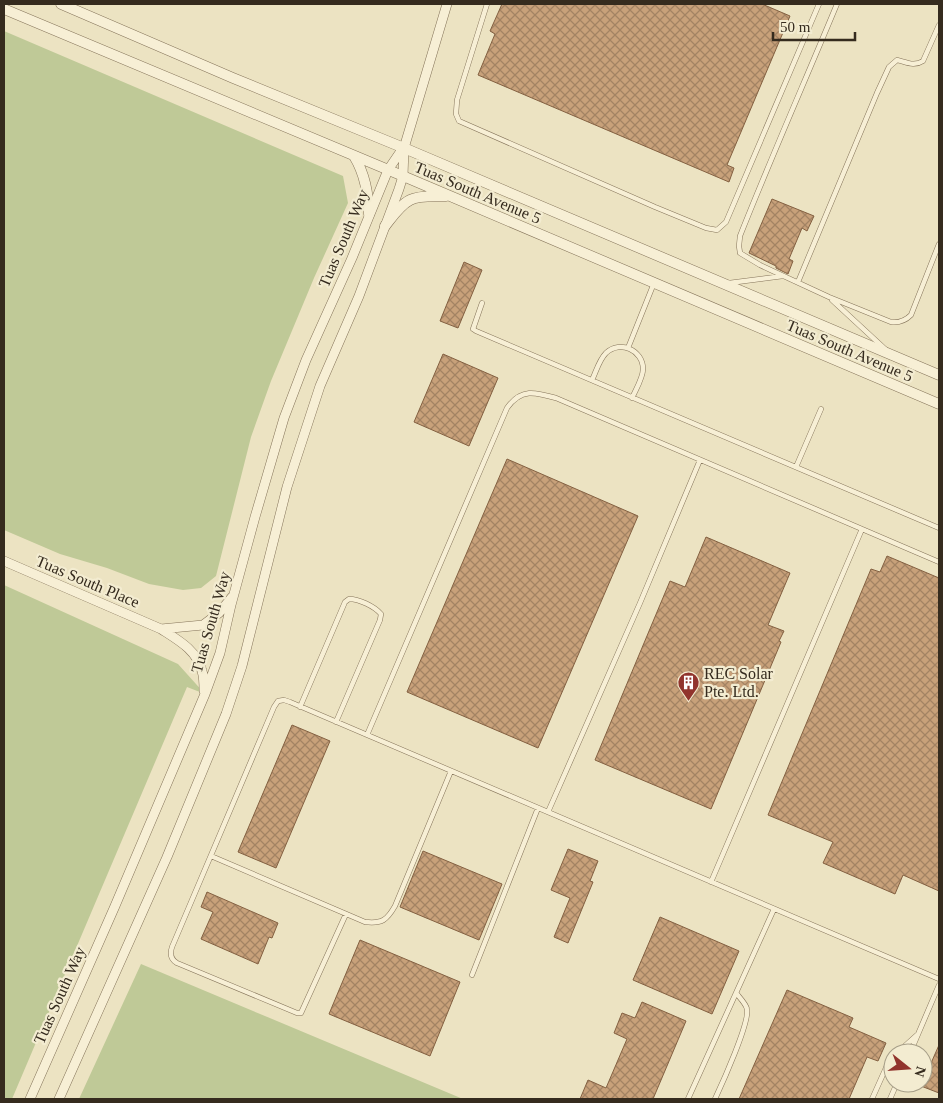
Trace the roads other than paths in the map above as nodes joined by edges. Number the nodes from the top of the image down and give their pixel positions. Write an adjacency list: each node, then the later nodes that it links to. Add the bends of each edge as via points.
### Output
1 (61, 4): 8 (street, Tuas South Avenue 5)
2 (447, 4): 8 (street, Tuas South Way)
3 (487, 4): 4 (lane, via 457,100 459,121 655,207 717,230 726,222)
4 (819, 4)
5 (837, 4): 16 (lane, via 740,236 740,253)
6 (4, 9): 9 (street, Tuas South Avenue 5)
7 (939, 25): 17 (lane, via 923,61 912,64 897,60 889,67)
8 (404, 148): 10 (street, Tuas South Way); 11 (street, Tuas South Way); 19 (street, Tuas South Avenue 5)
9 (354, 156): 10 (street, Tuas South Avenue 5); 13 (street, via 365,181)
10 (388, 170): 11 (street, Tuas South Avenue 5); 13 (street, Tuas South Way)
11 (403, 176): 12 (street, Tuas South Avenue 5); 14 (street, Tuas South Way)
12 (450, 196): 14 (street, via 411,199); 18 (street, Tuas South Avenue 5)
13 (369, 214): 35 (street, Tuas South Way, via 284,418)
14 (385, 226): 57 (street, Tuas South Way, via 320,386 290,478 242,666 226,714 167,857)
15 (939, 244): 20 (lane, via 911,315 903,321 891,322)
16 (785, 276): 17 (lane); 19 (lane)
17 (798, 282): 20 (lane)
18 (654, 283): 22 (lane); 27 (street, Tuas South Avenue 5)
19 (722, 284): 23 (street, Tuas South Avenue 5)
20 (829, 297): 23 (lane)
21 (482, 303): 25 (lane, via 473,328 476,331)
22 (628, 348): 25 (lane, via 615,348 605,354); 26 (lane, via 639,356 643,368)
23 (893, 356): 24 (street, Tuas South Avenue 5)
24 (939, 375)
25 (592, 380): 26 (lane)
26 (632, 398): 30 (lane)
27 (939, 404)
28 (821, 409): 30 (lane)
29 (700, 460): 32 (lane); 40 (lane, via 540,393 521,394 513,400); 43 (lane)
30 (796, 467): 31 (lane)
31 (939, 528)
32 (862, 529): 34 (lane); 45 (lane)
33 (4, 561): 36 (street, Tuas South Place)
34 (939, 562)
35 (234, 595): 36 (street, Tuas South Place, via 219,614 203,625); 37 (street, Tuas South Way, via 220,653)
36 (161, 629): 37 (street, Tuas South Place, via 195,655 202,671)
37 (204, 694): 56 (street, Tuas South Way)
38 (300, 707): 39 (lane); 39 (lane, via 345,602 349,598 365,603 381,614 380,620); 44 (lane, via 284,700 276,703)
39 (336, 722): 40 (lane)
40 (367, 735): 41 (lane)
41 (451, 771): 42 (lane); 47 (lane, via 391,914 378,923 365,922)
42 (538, 808): 43 (lane); 48 (lane)
43 (548, 812): 45 (lane)
44 (211, 856): 47 (lane); 47 (lane, via 170,953 177,963 301,1013)
45 (711, 882): 46 (lane)
46 (774, 908): 49 (lane); 51 (lane)
47 (346, 914)
48 (472, 975)
49 (939, 978)
50 (939, 985): 52 (lane)
51 (736, 994): 58 (lane); 59 (lane, via 747,1007 747,1019)
52 (918, 1034): 53 (lane); 54 (lane)
53 (908, 1043)
54 (914, 1043)
55 (883, 1074): 60 (lane)
56 (30, 1099)
57 (59, 1099)
58 (688, 1099)
59 (716, 1099)
60 (872, 1099)

